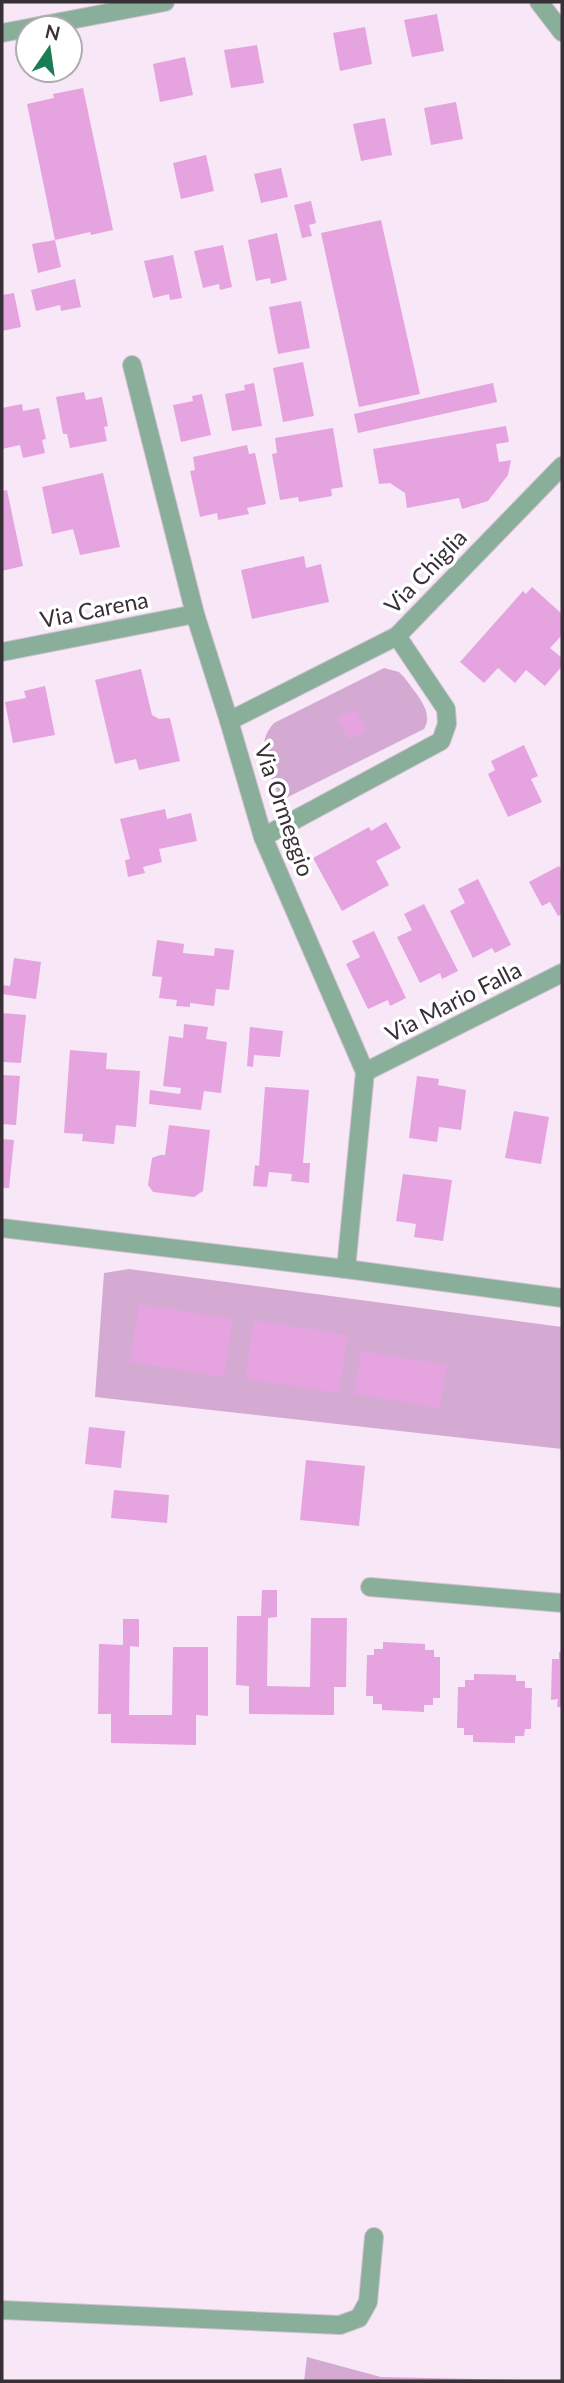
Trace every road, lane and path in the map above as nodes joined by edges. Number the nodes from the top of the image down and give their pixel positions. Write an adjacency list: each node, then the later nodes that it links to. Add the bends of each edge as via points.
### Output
1 (165, 2): 4 (street)
2 (539, 2): 3 (street)
3 (562, 32)
4 (2, 33)
5 (132, 365): 7 (street, Via Ormeggio)
6 (562, 466): 8 (street, Via Chiglia)
7 (195, 614): 9 (street, Via Carena); 10 (street, Via Ormeggio)
8 (397, 636): 10 (street, Via Chiglia); 11 (street, via 446,709 441,741)
9 (2, 652)
10 (229, 721): 11 (street, Via Ormeggio)
11 (262, 836): 13 (street, Via Ormeggio)
12 (562, 973): 13 (street, Via Mario Falla)
13 (365, 1072): 15 (street, Via Ormeggio)
14 (2, 1228): 15 (street)
15 (346, 1269): 16 (street)
16 (562, 1298)
17 (370, 1587): 18 (street)
18 (562, 1603)
19 (374, 2237): 20 (street, via 368,2302 359,2318 340,2325)
20 (2, 2310)

